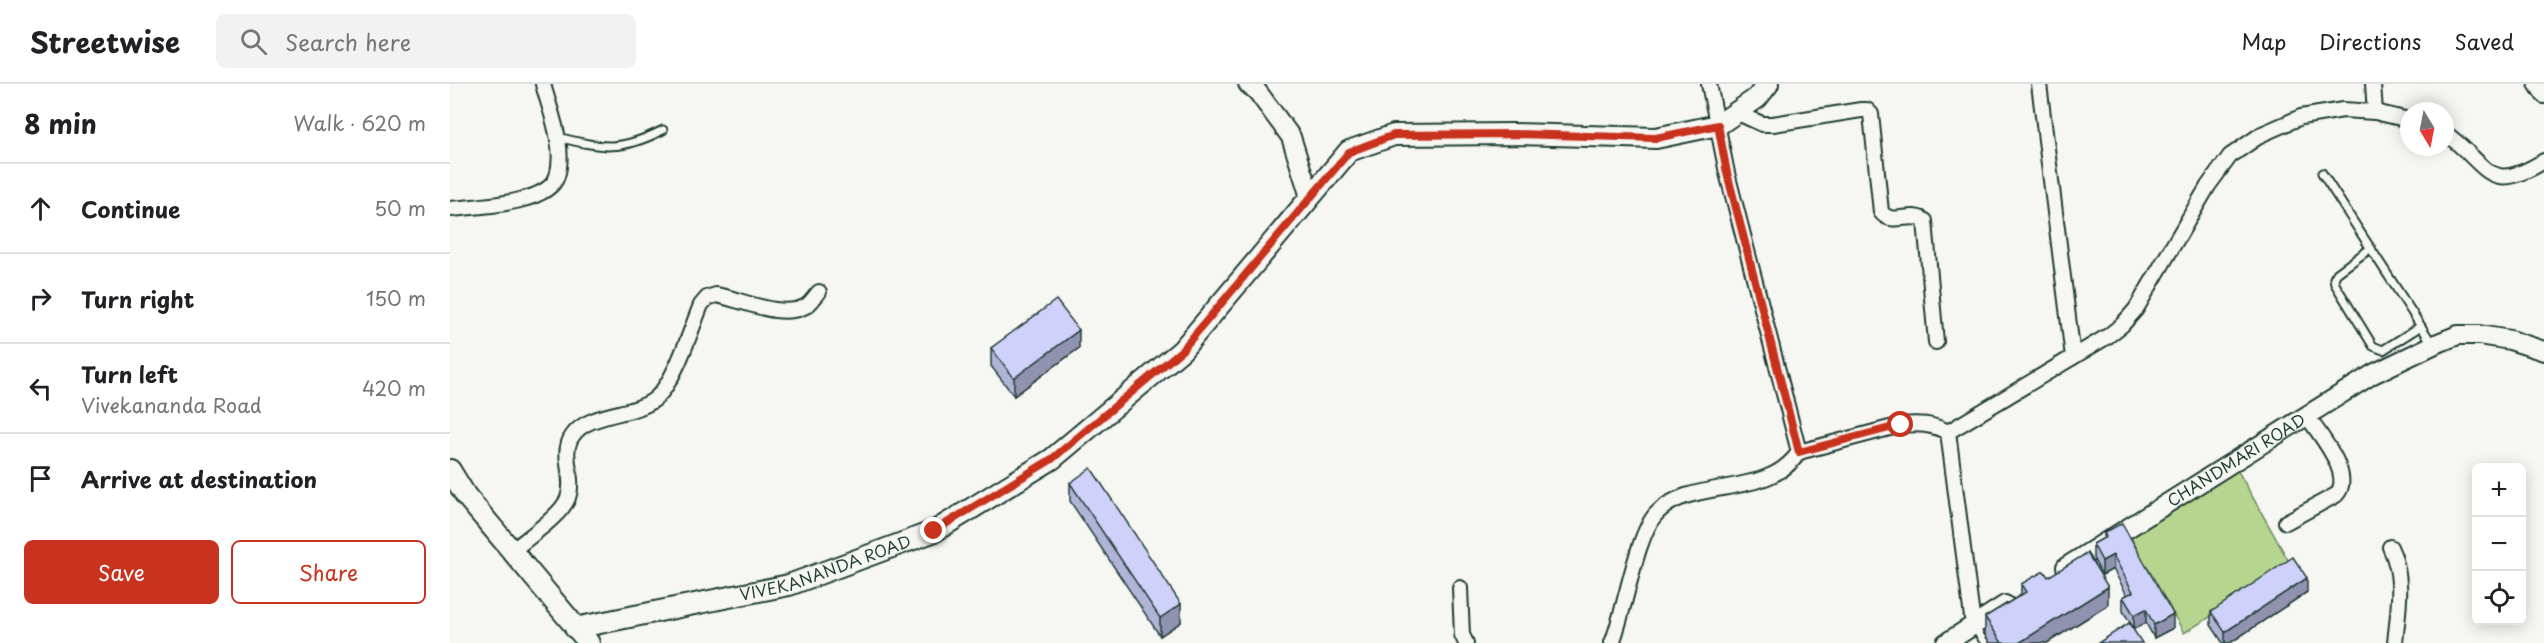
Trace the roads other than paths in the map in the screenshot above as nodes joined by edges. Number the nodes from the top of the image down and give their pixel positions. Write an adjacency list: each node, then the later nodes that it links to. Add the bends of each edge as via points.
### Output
1 (543, 84): 14 (street)
2 (1248, 84): 18 (street, via 1291,137)
3 (1709, 84): 12 (street)
4 (1768, 84): 9 (main road, VIVEKANANDA ROAD, via 1757,98)
5 (2039, 84): 26 (street)
6 (2373, 84): 10 (street)
7 (2536, 84): 8 (street)
8 (2544, 96)
9 (1736, 112): 12 (main road, VIVEKANANDA ROAD); 23 (street, via 1762,124 1867,110 1881,212 1890,219 1917,217 1925,221)
10 (2375, 112): 11 (street); 26 (street, via 2343,110 2301,117 2262,134 2230,156 2208,186 2136,309 2115,331)
11 (2400, 118)
12 (1718, 125): 18 (main road, VIVEKANANDA ROAD, via 1656,138 1394,135 1349,152); 29 (street)
13 (663, 130): 14 (lane, via 621,147)
14 (557, 137): 19 (street, via 558,176 552,186 521,200)
15 (2454, 140): 16 (street, via 2490,173 2502,178 2523,174)
16 (2544, 161)
17 (2322, 173): 20 (lane)
18 (1310, 197): 38 (main road, VIVEKANANDA ROAD, via 1182,350 1052,459 934,531 789,585)
19 (450, 209)
20 (2371, 248): 22 (lane); 22 (lane, via 2334,278 2373,346 2384,350)
21 (819, 292): 33 (street, via 807,306 794,309 771,310 716,295 707,298 701,304 667,387 654,400 583,425 572,435 567,448 568,498)
22 (2421, 326): 24 (lane)
23 (1936, 342)
24 (2433, 345): 25 (street, CHANDMARI ROAD, via 2458,335 2479,334); 27 (street, CHANDMARI ROAD, via 2373,374)
25 (2544, 351)
26 (2073, 357): 28 (street)
27 (2307, 416): 31 (street, via 2336,460 2343,482 2336,495); 34 (street, CHANDMARI ROAD)
28 (1948, 432): 29 (street, via 1918,423 1901,425); 37 (street)
29 (1799, 452): 41 (street, via 1791,464 1777,473 1687,497 1655,514 1644,536)
30 (452, 479): 33 (main road)
31 (2286, 522)
32 (2391, 547): 44 (street, via 2399,578)
33 (512, 551): 38 (main road)
34 (2047, 579)
35 (1460, 588): 40 (street, via 1462,635)
36 (2019, 596): 37 (street)
37 (1973, 625): 42 (street); 43 (lane)
38 (575, 628): 39 (main road)
39 (588, 643)
40 (1466, 643)
41 (1612, 643)
42 (1946, 643)
43 (1984, 643)
44 (2395, 643)

